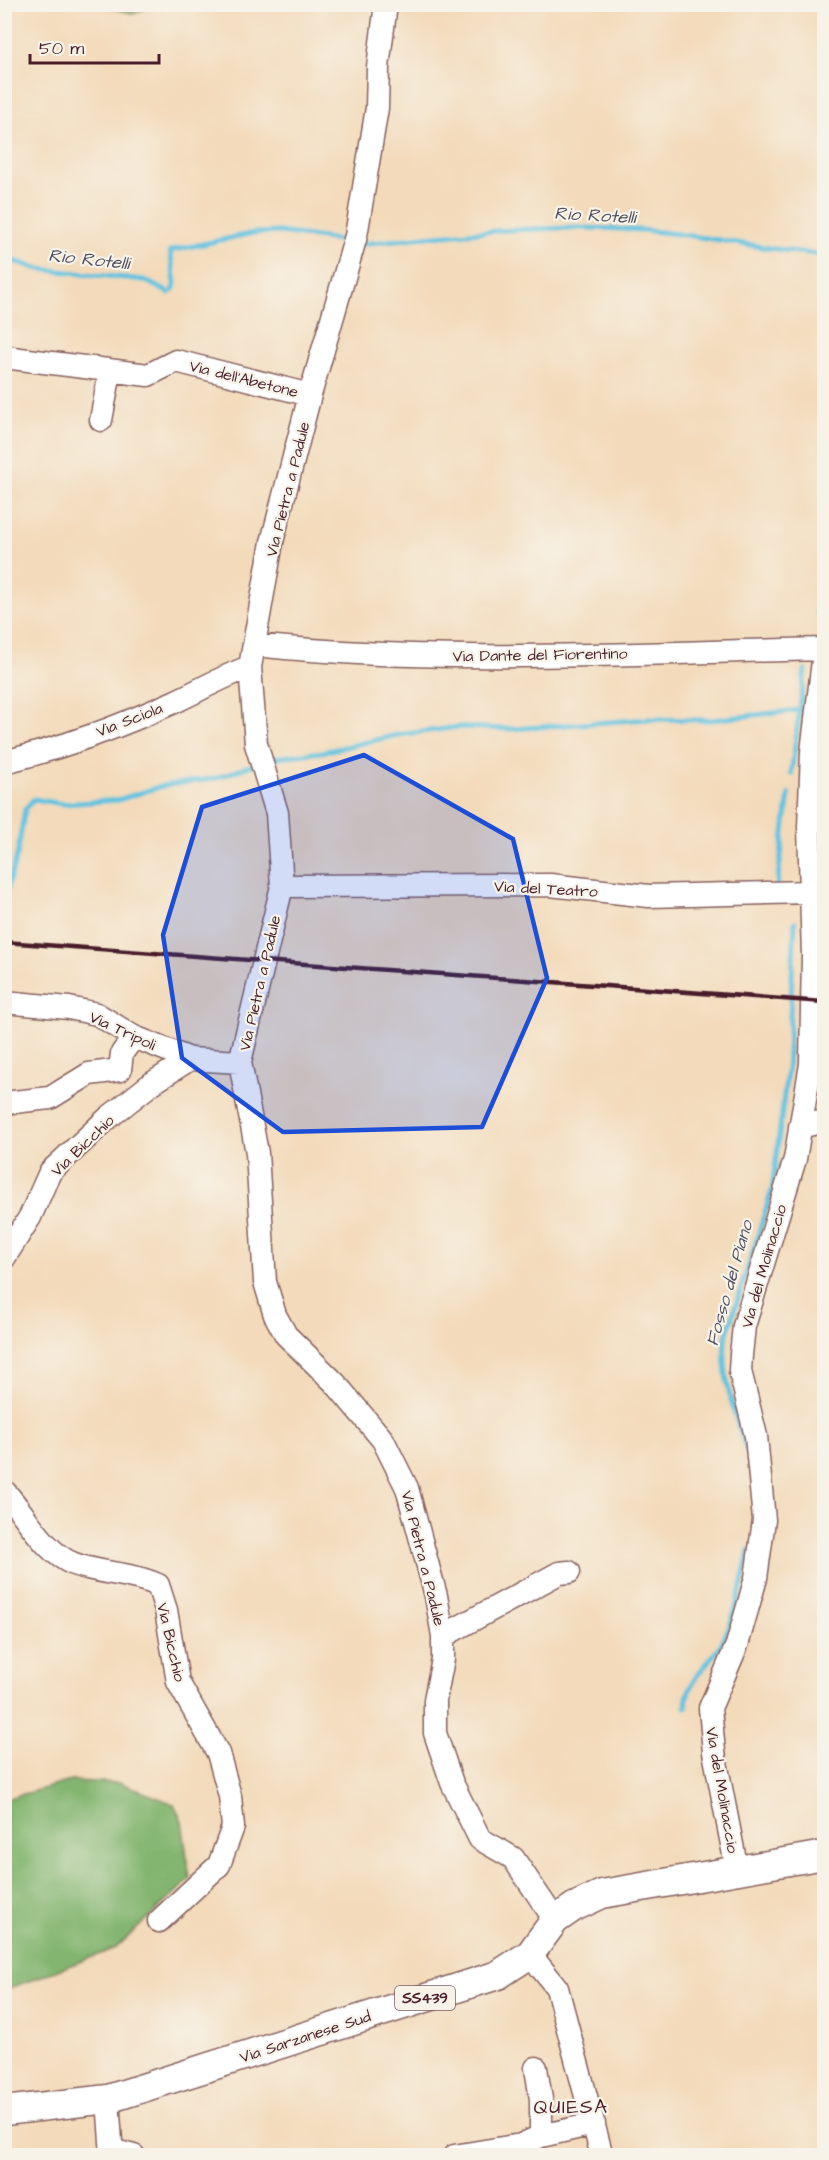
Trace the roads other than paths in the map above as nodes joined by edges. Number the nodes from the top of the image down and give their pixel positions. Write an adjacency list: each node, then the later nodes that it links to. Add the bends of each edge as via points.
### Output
1 (386, 4): 4 (street, Via Pietra a Padule, via 377,108 356,236)
2 (4, 357): 3 (street, Via dell'Abetone)
3 (110, 372): 4 (street, Via dell'Abetone, via 148,375 176,361); 5 (street)
4 (310, 395): 7 (street, Via Pietra a Padule, via 272,542)
5 (101, 420)
6 (825, 651): 7 (street, Via Dante del Fiorentino, via 428,656 318,651); 10 (street, Via del Molinaccio, via 812,752)
7 (253, 656): 8 (street, Via Sciola, via 174,702 41,753); 9 (street, Via Pietra a Padule, via 256,744 277,813)
8 (4, 762)
9 (282, 886): 10 (street, Via del Teatro, via 550,885 649,896); 14 (street, Via Pietra a Padule)
10 (810, 892): 15 (street, Via del Molinaccio)
11 (4, 1002): 12 (street, Via Tripoli, via 98,1014)
12 (134, 1037): 13 (street, Via Tripoli); 16 (street, via 122,1053)
13 (190, 1059): 14 (street, Via Tripoli); 19 (street, Via Bicchio)
14 (240, 1062): 25 (street, Via Pietra a Padule, via 258,1153 265,1282 275,1316 286,1335 335,1383 383,1440 406,1488)
15 (811, 1064): 17 (street); 21 (street, Via del Molinaccio)
16 (120, 1070): 18 (street, via 89,1074 50,1098); 19 (street, via 119,1086)
17 (825, 1088)
18 (4, 1103)
19 (126, 1104): 22 (street, Via Bicchio, via 50,1172 30,1217)
20 (825, 1121): 21 (street)
21 (800, 1127): 27 (street, Via del Molinaccio, via 795,1159 744,1326 740,1371 756,1436 764,1520 737,1645 710,1708 714,1752)
22 (4, 1258)
23 (4, 1491): 29 (street, Via Bicchio, via 45,1543 72,1564 144,1579 158,1586 178,1682 218,1753 230,1796 233,1827 219,1865)
24 (569, 1572): 25 (street, via 549,1578)
25 (444, 1636): 28 (street, Via Pietra a Padule, via 435,1700 435,1733 452,1783 480,1839 513,1858)
26 (825, 1855): 27 (main road, Via Sarzanese Sud / SS439)
27 (737, 1870): 28 (main road, Via Sarzanese Sud / SS439, via 602,1894)
28 (555, 1920): 30 (main road, Via Sarzanese Sud / SS439)
29 (159, 1921)
30 (530, 1954): 32 (main road, Via Sarzanese Sud / SS439, via 498,1975); 34 (street, via 557,1988)
31 (536, 2068): 35 (street)
32 (108, 2099): 33 (main road, Via Sarzanese Sud / SS439); 36 (street)
33 (4, 2111)
34 (594, 2124): 35 (street); 39 (street)
35 (541, 2136): 38 (street, via 521,2145)
36 (112, 2153): 37 (street)
37 (134, 2156)
38 (454, 2156)
39 (602, 2156)

